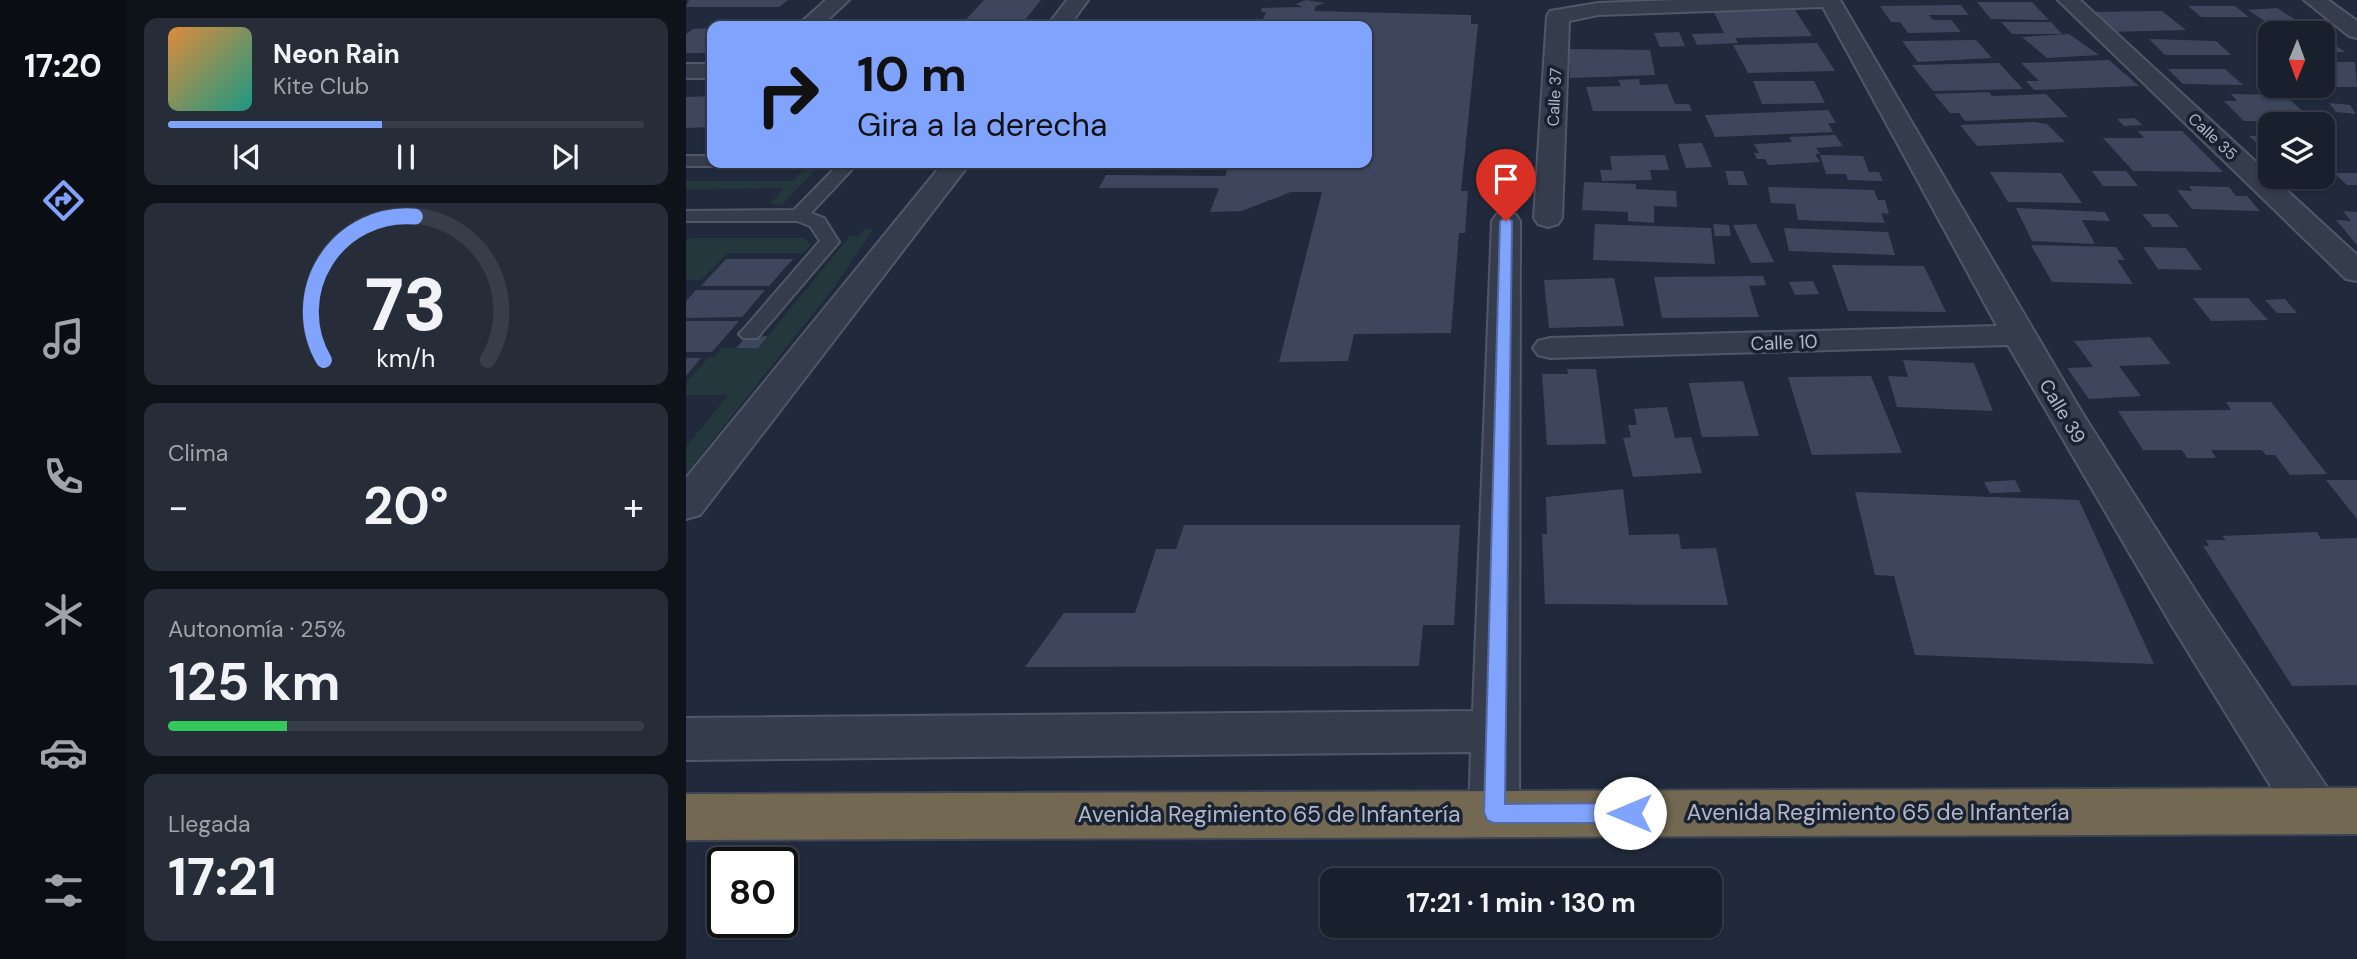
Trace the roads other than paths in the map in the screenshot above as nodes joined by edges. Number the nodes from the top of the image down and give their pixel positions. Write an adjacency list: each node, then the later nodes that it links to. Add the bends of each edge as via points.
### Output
1 (839, 0): 6 (street)
2 (1078, 0): 7 (street)
3 (2068, 0): 19 (street, Calle 35)
4 (2314, 0): 8 (street)
5 (1830, 1): 17 (street, Calle 37, via 1598,9 1558,16); 21 (street, Calle 39)
6 (814, 21)
7 (1062, 21)
8 (2357, 31)
9 (686, 71): 10 (street)
10 (707, 71)
11 (686, 161): 12 (lane)
12 (707, 161)
13 (844, 168): 15 (lane)
14 (953, 168): 23 (street)
15 (799, 215): 16 (lane); 20 (lane, via 817,222 830,242)
16 (686, 216)
17 (1548, 218)
18 (1506, 221): 24 (street)
19 (2357, 272)
20 (750, 334)
21 (2017, 335): 22 (street, Calle 10); 26 (street, Calle 39, via 2210,654)
22 (1550, 348)
23 (686, 505)
24 (1496, 731): 25 (street); 27 (street)
25 (686, 739)
26 (2336, 811): 27 (highway, Avenida Regimiento 65 de Infantería)
27 (1494, 813): 28 (highway, Avenida Regimiento 65 de Infantería)
28 (686, 817)

